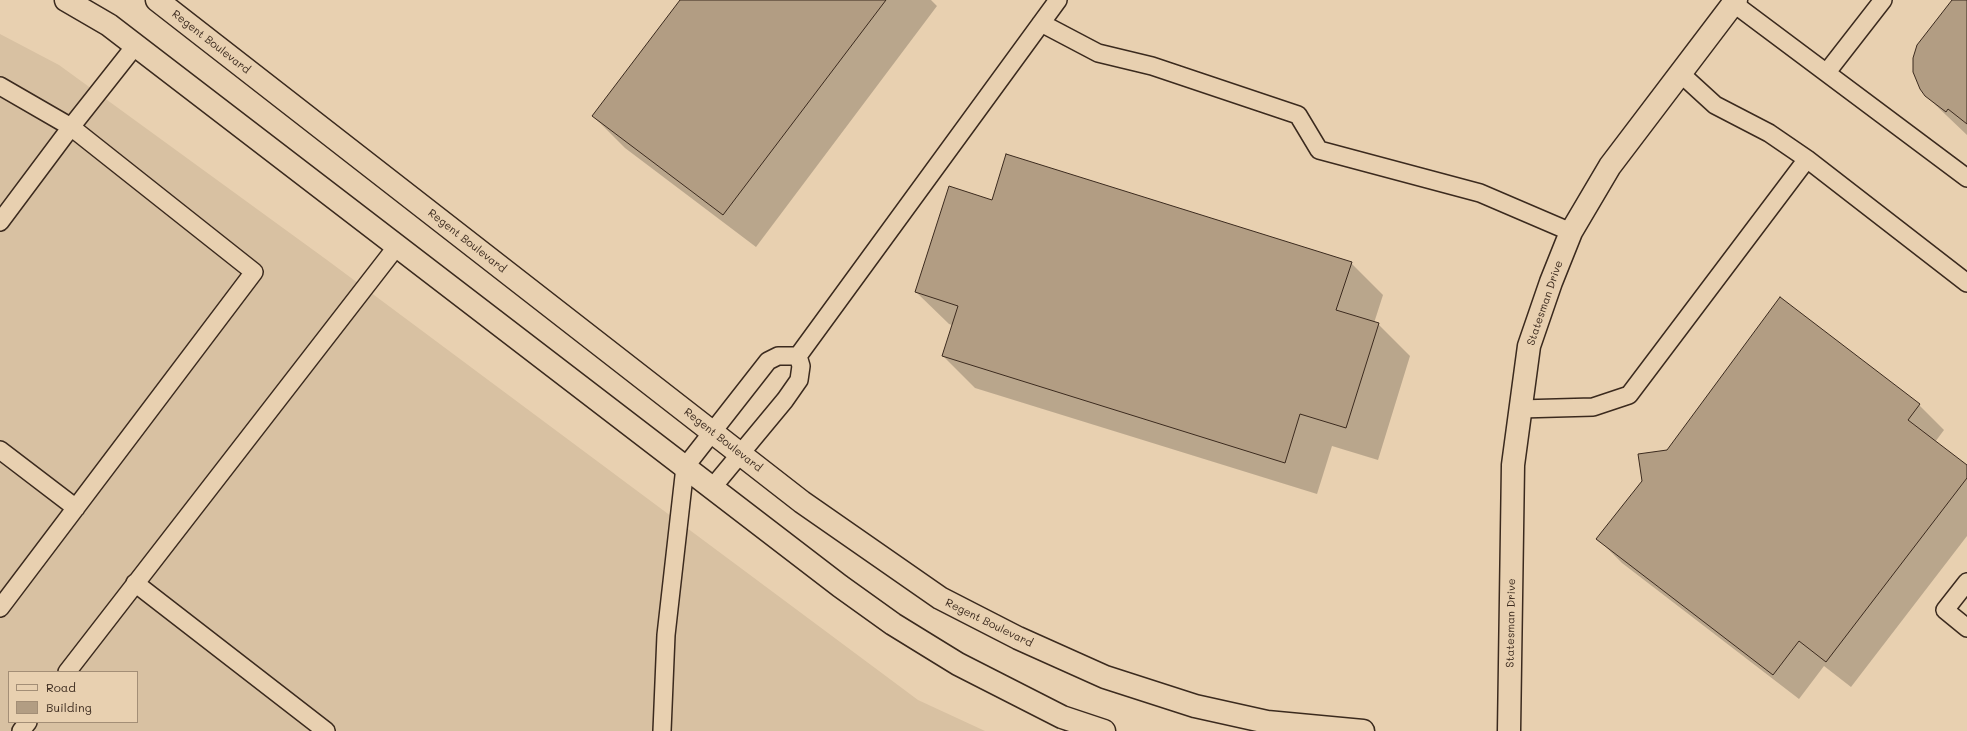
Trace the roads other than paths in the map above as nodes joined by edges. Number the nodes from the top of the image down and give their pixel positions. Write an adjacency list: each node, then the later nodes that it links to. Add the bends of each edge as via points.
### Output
1 (66, 0): 7 (street, via 108,25)
2 (157, 0): 20 (street, Regent Boulevard)
3 (1058, 0): 6 (lane)
4 (1884, 0): 8 (lane)
5 (1735, 2): 8 (lane); 9 (street, Statesman Drive)
6 (1041, 23): 15 (lane, via 1098,53 1152,66 1298,114 1318,150 1480,194); 18 (lane)
7 (135, 46): 11 (lane); 16 (street)
8 (1827, 72): 13 (lane)
9 (1680, 73): 12 (lane, via 1716,105 1769,133); 15 (street, Statesman Drive, via 1610,166)
10 (0, 86): 11 (lane)
11 (72, 127): 14 (lane); 25 (lane, via 254,272)
12 (1807, 159): 17 (lane); 19 (lane, via 1629,395 1593,406)
13 (1967, 178)
14 (0, 222)
15 (1571, 232): 19 (street, Statesman Drive, via 1529,346)
16 (397, 246): 23 (street); 27 (lane)
17 (1967, 283)
18 (798, 356): 20 (lane, via 778,356 768,361); 22 (lane, via 801,366 799,380)
19 (1520, 409): 37 (street, Statesman Drive, via 1513,465)
20 (713, 433): 22 (street, Regent Boulevard); 23 (lane)
21 (0, 450): 25 (lane)
22 (741, 454): 24 (lane); 36 (street, Regent Boulevard, via 802,502 940,598 1018,638 1105,677 1194,706 1267,722)
23 (685, 467): 24 (street); 34 (lane, via 666,635)
24 (712, 488): 35 (street, via 893,624 958,664 1062,718)
25 (76, 508): 28 (lane)
26 (1967, 582): 29 (lane, via 1945,610)
27 (135, 583): 30 (lane); 33 (lane)
28 (0, 608)
29 (1967, 628)
30 (68, 671)
31 (27, 723): 32 (lane)
32 (21, 731)
33 (326, 731)
34 (662, 731)
35 (1104, 731)
36 (1363, 731)
37 (1509, 731)

